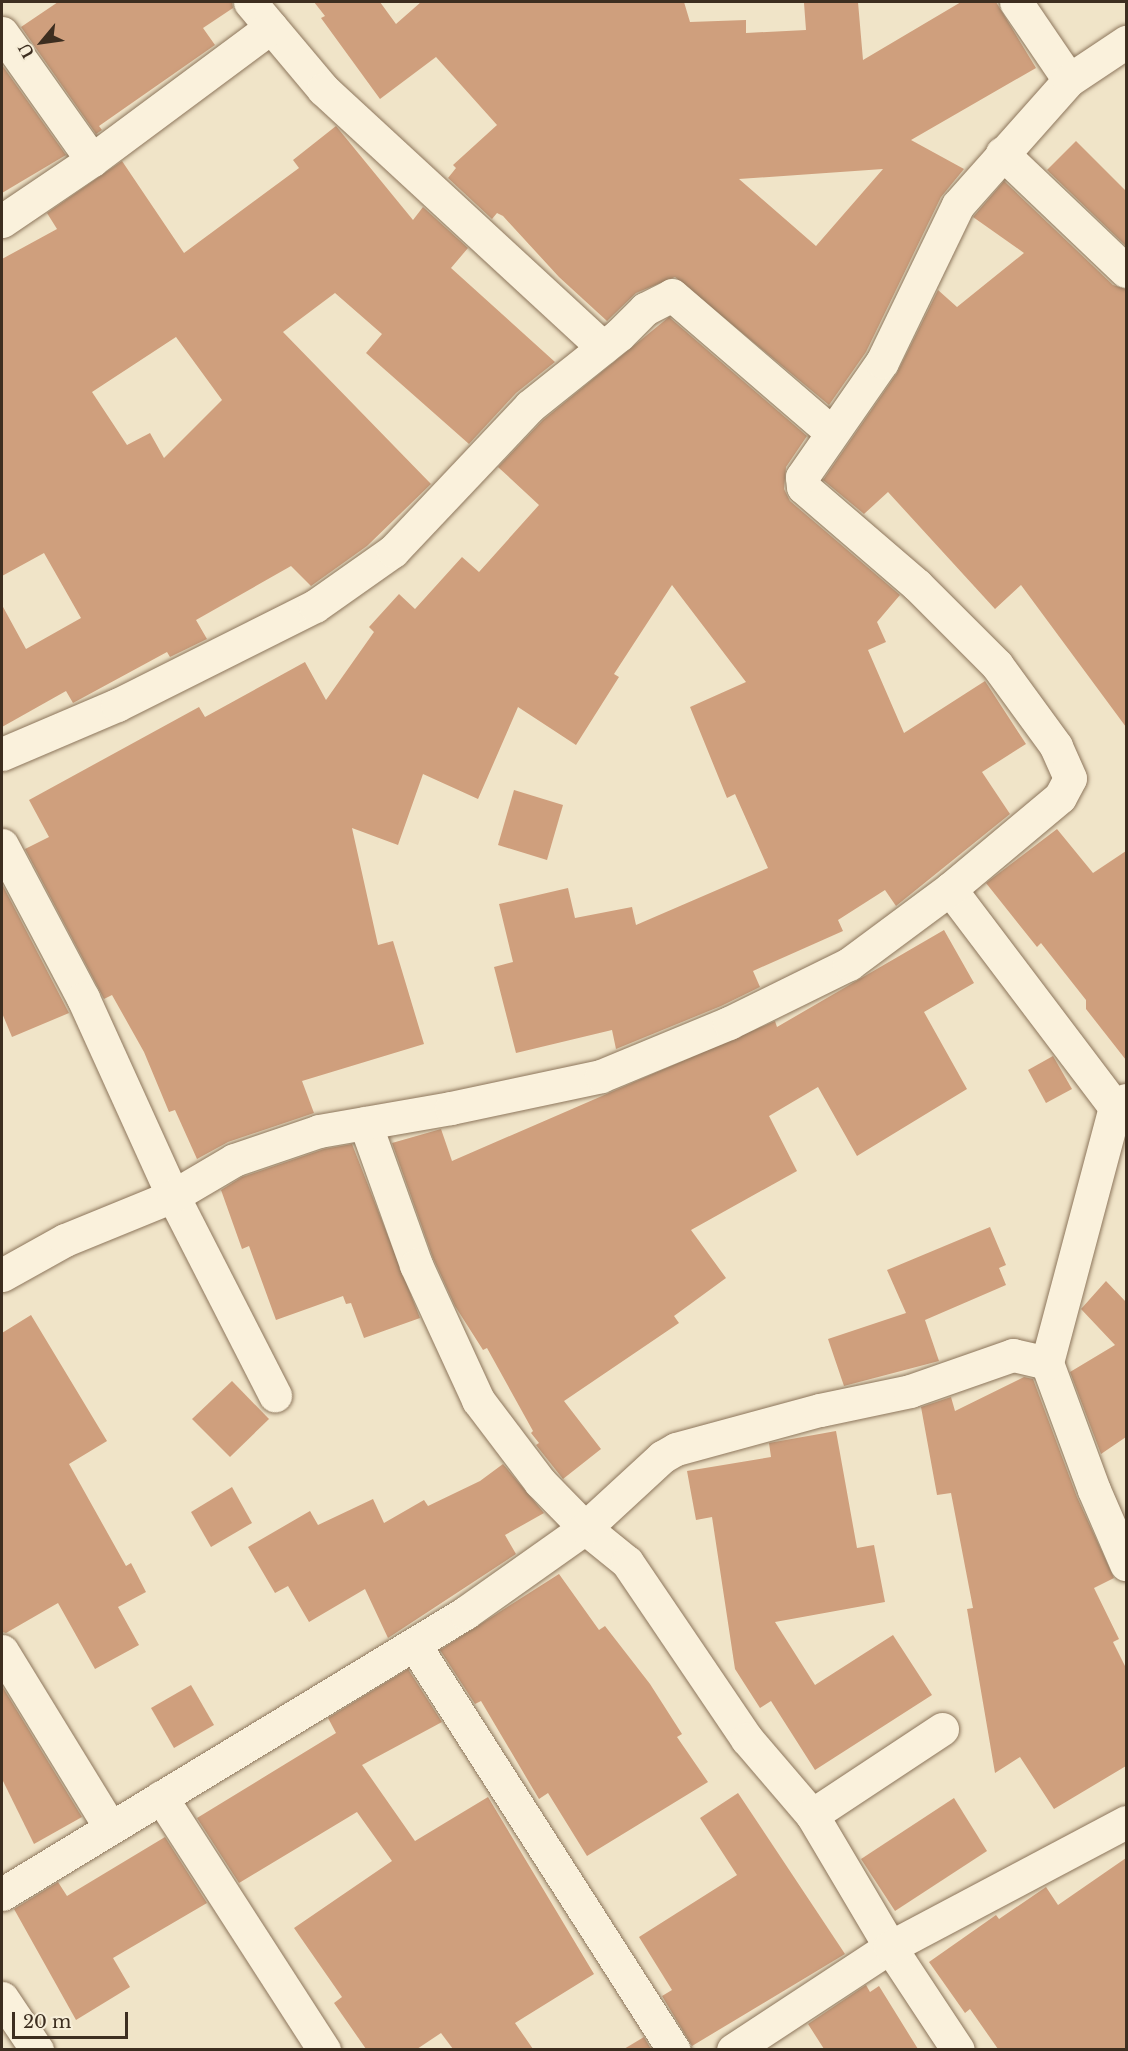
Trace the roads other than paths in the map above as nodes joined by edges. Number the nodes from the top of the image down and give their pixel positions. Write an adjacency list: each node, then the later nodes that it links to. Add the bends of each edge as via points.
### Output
1 (250, 2): 3 (street)
2 (1016, 2): 6 (street)
3 (271, 27): 8 (street); 11 (street, via 323,89)
4 (2, 33): 8 (street)
5 (1126, 42): 6 (street)
6 (1069, 81): 7 (street)
7 (1002, 153): 10 (street); 12 (street, via 958,206 882,362)
8 (92, 160): 9 (street)
9 (7, 209)
10 (1126, 271)
11 (603, 347): 12 (street, via 645,309 672,295); 13 (street, via 530,406 393,551 315,606 117,705)
12 (830, 431): 15 (street, via 802,477 803,487 917,585 997,665 1056,746 1070,778 1060,797)
13 (2, 754)
14 (2, 845): 18 (street, via 83,998)
15 (950, 889): 16 (street); 17 (street, via 849,964 729,1023 601,1076)
16 (1121, 1103): 20 (street)
17 (365, 1123): 18 (street, via 319,1131 234,1160); 22 (street, via 416,1265 478,1400 540,1482)
18 (173, 1196): 19 (street, via 65,1240); 21 (street)
19 (2, 1275)
20 (1047, 1363): 22 (street, via 1014,1355 910,1391 820,1410 676,1449 662,1457); 23 (street)
21 (275, 1395)
22 (585, 1528): 24 (street); 28 (street, via 627,1562 747,1739)
23 (1126, 1564)
24 (414, 1644): 27 (street); 36 (street)
25 (2, 1652): 30 (street)
26 (942, 1729): 28 (street)
27 (160, 1797): 30 (street); 35 (street)
28 (812, 1815): 32 (street)
29 (1126, 1822): 32 (street)
30 (110, 1827): 31 (street)
31 (2, 1894)
32 (890, 1947): 37 (street); 38 (street)
33 (2, 1998): 34 (street)
34 (37, 2049)
35 (324, 2049)
36 (674, 2049)
37 (733, 2049)
38 (958, 2049)

